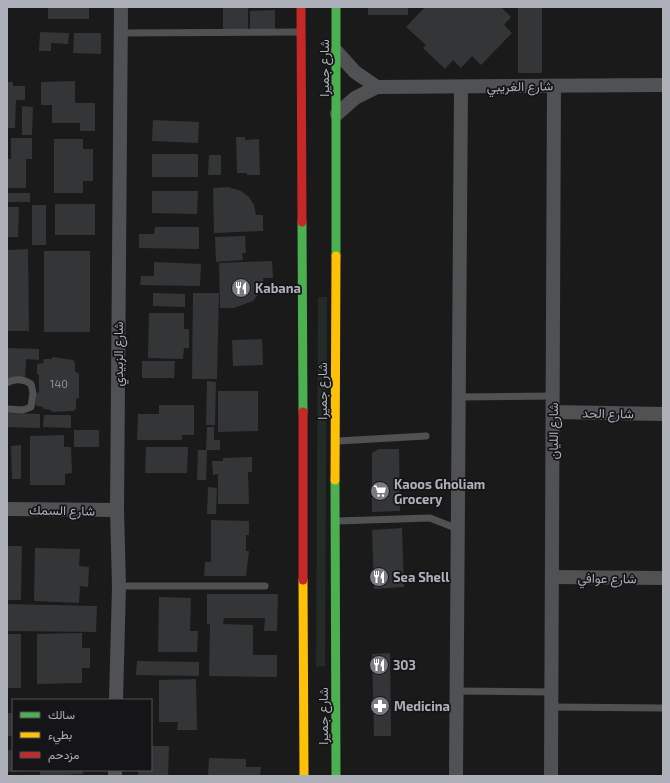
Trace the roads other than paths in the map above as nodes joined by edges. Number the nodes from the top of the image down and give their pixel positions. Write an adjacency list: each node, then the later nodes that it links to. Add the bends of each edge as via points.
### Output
1 (121, 7): 5 (street, شارع الزبيدي)
2 (301, 7): 4 (main road, شارع جميرا)
3 (336, 7): 6 (main road, شارع جميرا)
4 (302, 32): 5 (lane); 33 (main road, شارع جميرا)
5 (121, 33): 21 (street, شارع الزبيدي)
6 (337, 52): 9 (street, via 355,72); 11 (main road, شارع جميرا)
7 (663, 85): 8 (street, شارع الغريبي)
8 (554, 86): 10 (street, شارع الغريبي); 13 (street, شارع الليان)
9 (377, 87): 10 (street, شارع الغريبي); 11 (street, شارع الغريبي, via 355,98)
10 (461, 87): 14 (street)
11 (337, 114): 19 (main road, شارع جميرا)
12 (7, 383): 15 (lane, via 16,380 28,382 33,393 31,407 23,410)
13 (553, 396): 14 (lane); 16 (street, شارع الليان)
14 (458, 397): 23 (street)
15 (7, 409)
16 (553, 412): 17 (street, شارع الحد); 24 (street, شارع الليان)
17 (663, 414)
18 (426, 436): 19 (lane)
19 (335, 441): 22 (main road, شارع جميرا)
20 (7, 509): 21 (street, شارع السمك)
21 (117, 510): 26 (street, شارع الزبيدي)
22 (335, 521): 23 (lane, via 430,518); 34 (main road, شارع جميرا)
23 (458, 529): 28 (street)
24 (552, 577): 25 (street, شارع عوافي); 29 (street, شارع الليان)
25 (663, 578)
26 (119, 586): 27 (lane); 30 (street, شارع الزبيدي)
27 (265, 586)
28 (456, 691): 29 (lane); 35 (street)
29 (550, 692): 31 (street, شارع الليان)
30 (116, 699)
31 (551, 708): 32 (lane); 36 (street, شارع الليان)
32 (663, 708)
33 (304, 776)
34 (336, 776)
35 (456, 776)
36 (551, 776)

